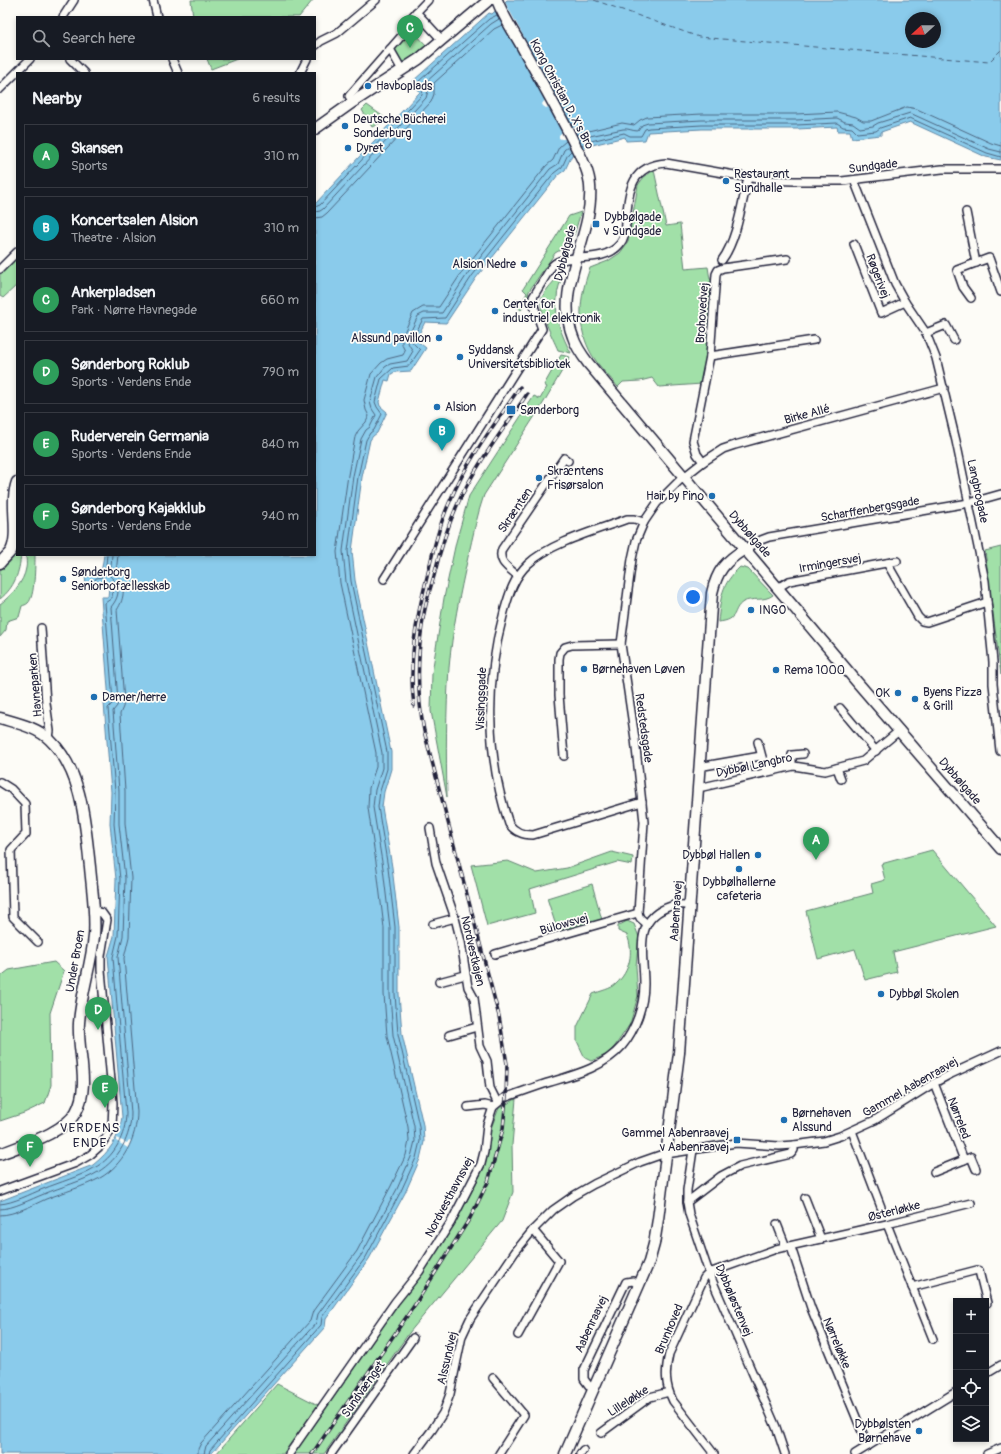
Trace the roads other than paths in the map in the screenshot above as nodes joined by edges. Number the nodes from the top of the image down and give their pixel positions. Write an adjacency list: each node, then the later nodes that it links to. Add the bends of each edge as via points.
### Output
1 (74, 0): 8 (street)
2 (153, 0): 9 (street)
3 (376, 0): 11 (street, via 337,33)
4 (428, 0): 7 (street)
5 (489, 0): 10 (street)
6 (497, 0): 29 (street, Kong Christian D. X's Bro, via 585,166 590,186)
7 (416, 12): 10 (street); 12 (street, via 403,26 405,32)
8 (64, 16)
9 (157, 16)
10 (442, 40): 17 (street)
11 (316, 45)
12 (390, 49): 17 (street); 24 (street, via 349,96)
13 (29, 60): 18 (street)
14 (71, 60): 19 (street)
15 (172, 60): 20 (street)
16 (306, 60): 21 (street)
17 (402, 70): 24 (street)
18 (17, 72)
19 (83, 72)
20 (178, 72)
21 (300, 72)
22 (16, 73): 23 (street)
23 (0, 89)
24 (353, 102): 25 (street)
25 (316, 128)
26 (1001, 169): 28 (street, Sundgade, via 942,170)
27 (748, 178): 28 (street, Sundgade); 33 (street, Sundgade, via 666,163 655,164 639,174 633,182 629,193 625,231 619,246 604,255); 35 (street, via 733,238)
28 (854, 180): 40 (street, Langbrogade)
29 (590, 204): 33 (street, Dybbølgade)
30 (966, 212): 36 (street)
31 (854, 244): 40 (street, Røgerivej, via 881,313)
32 (16, 253): 37 (street)
33 (577, 259): 48 (street, Dybbølgade, via 569,289 568,314 569,326 578,349); 58 (street, via 555,262 534,294 533,302 542,329)
34 (787, 259): 44 (street, Brohovedvej, via 718,270 715,278)
35 (722, 260)
36 (976, 263): 38 (street, via 988,258); 39 (street, via 957,270 962,287)
37 (0, 269)
38 (1001, 292)
39 (971, 298)
40 (905, 302): 41 (street, Langbrogade)
41 (926, 333): 43 (street, via 946,325); 45 (street, Langbrogade)
42 (814, 340): 44 (street, Brohovedvej)
43 (954, 340)
44 (710, 356): 47 (street, Brohovedvej, via 693,441)
45 (944, 388): 47 (street, Birke Allé, via 735,445 723,449); 51 (street, Langbrogade)
46 (568, 461): 57 (street, Skrænten, via 564,458 502,549 500,559)
47 (703, 462): 48 (street, Birke Allé)
48 (684, 477): 52 (street, Redstedsgade, via 657,503); 53 (street, Dybbølgade)
49 (16, 486): 55 (street, via 13,499 15,532 11,551)
50 (1001, 494): 51 (street, Scharffenbergsgade)
51 (969, 503): 53 (street, Scharffenbergsgade, via 769,537); 60 (street, Langbrogade)
52 (644, 522): 57 (street, Vissingsgade, via 627,519 553,547 528,564); 62 (street, Redstedsgade, via 632,559)
53 (745, 549): 59 (street, Dybbølgade); 74 (street, Aabenraavej, via 727,561 714,583)
54 (897, 561): 56 (street, Irmingersvej)
55 (0, 563)
56 (887, 563): 59 (street, Irmingersvej, via 789,582); 60 (street, via 918,617 927,622)
57 (518, 576): 80 (street, Vissingsgade, via 510,592 500,627 493,667 490,709 497,778 509,824 519,833 533,835)
58 (384, 579)
59 (779, 587): 65 (street, Dybbølgade)
60 (987, 602): 69 (street, Langbrogade)
61 (41, 628): 66 (street, Havneparken)
62 (620, 644): 71 (street, via 572,645 565,647 560,653 559,695); 80 (street, Redstedsgade)
63 (840, 708): 68 (street)
64 (0, 718): 66 (street, Under Broen)
65 (900, 730): 68 (street, Dybbøl Langbro); 82 (street, Dybbølgade)
66 (49, 738): 84 (street, Under Broen, via 68,765 80,797)
67 (758, 742): 72 (street)
68 (876, 751): 75 (street, Dybbøl Langbro, via 863,761)
69 (1000, 751)
70 (803, 754): 72 (street, via 792,755 792,762 765,768)
71 (564, 756)
72 (761, 756): 73 (street)
73 (745, 759): 74 (street); 76 (street)
74 (699, 766): 79 (street, Aabenraavej)
75 (838, 768): 77 (street); 79 (street, Dybbøl Langbro, via 825,771 794,766)
76 (748, 772)
77 (840, 779)
78 (0, 782): 89 (street, via 11,789 25,804 26,834 11,850 13,917)
79 (698, 787): 83 (street, Aabenraavej)
80 (642, 802): 85 (street, Redstedsgade, via 643,836)
81 (430, 828): 86 (street, Nordvestkajen, via 436,863)
82 (1001, 849)
83 (690, 905): 88 (street, via 672,906 657,913); 103 (street, Aabenraavej, via 679,1053)
84 (94, 911): 102 (street, Under Broen, via 92,950 81,1000 79,1025 83,1090 80,1104 75,1114 56,1131); 107 (street, via 102,914 107,920 101,970 113,1103 112,1126 99,1147 90,1155 76,1163)
85 (638, 913): 88 (street); 90 (street, Bülowsvej)
86 (455, 918): 87 (street); 91 (street, Nordvestkajen)
87 (433, 924)
88 (647, 924): 97 (street, via 641,949 644,985 642,1006 622,1046 606,1061 586,1071 504,1098)
89 (38, 942)
90 (496, 954)
91 (466, 975): 92 (street); 93 (street, Nordvestkajen, via 468,987 474,998)
92 (439, 982)
93 (477, 1027): 94 (street); 97 (street, Nordvestkajen)
94 (449, 1035)
95 (1001, 1051): 96 (street, Gammel Aabenraavej)
96 (934, 1083): 99 (street, Gammel Aabenraavej, via 875,1120); 104 (street, Nørreled)
97 (495, 1104): 98 (street); 134 (street, Nordvesthavnsvej, via 487,1125 481,1164 451,1222 419,1272 395,1302)
98 (468, 1108)
99 (852, 1131): 100 (street, Gammel Aabenraavej, via 824,1141); 111 (street)
100 (794, 1145): 101 (street, Gammel Aabenraavej, via 736,1143); 109 (street, via 791,1154 740,1166)
101 (693, 1150): 103 (street, Gammel Aabenraavej); 109 (street, Dybbøløstenvej)
102 (0, 1154)
103 (667, 1154): 114 (street, Alssundvej, via 640,1162 572,1196 553,1210); 118 (street, Aabenraavej, via 654,1244)
104 (964, 1160): 105 (street, via 971,1157); 106 (street)
105 (976, 1169)
106 (934, 1172)
107 (0, 1191)
108 (805, 1198): 115 (street)
109 (687, 1202): 117 (street, Dybbøløstenvej)
110 (972, 1203): 113 (street, Østerløkke)
111 (881, 1207)
112 (777, 1224): 116 (street)
113 (887, 1224): 115 (street, Østerløkke); 119 (street)
114 (534, 1230): 121 (street, via 559,1261); 136 (street, Alssundvej, via 515,1252 470,1319 462,1336 450,1394 443,1413)
115 (821, 1239): 116 (street, Østerløkke)
116 (788, 1247): 117 (street, Østerløkke); 131 (street, Nørreløkke)
117 (709, 1273): 128 (street, Brunhoved, via 704,1278 669,1354 666,1366); 140 (street, Dybbøløstenvej, via 776,1427)
118 (639, 1285): 127 (street, Aabenraavej); 127 (street, Aabenraavej, via 633,1281 626,1282 584,1370 584,1379)
119 (912, 1287): 120 (street, via 977,1270); 123 (street)
120 (986, 1298)
121 (518, 1335)
122 (413, 1338): 135 (street, Sundvænget)
123 (933, 1339)
124 (1001, 1365): 125 (street)
125 (989, 1372)
126 (493, 1378): 137 (street, via 524,1415)
127 (593, 1391): 138 (street, Aabenraavej)
128 (669, 1392): 130 (street, Lilleløkke, via 650,1397); 139 (street, Brunhoved, via 673,1401)
129 (953, 1394): 131 (street)
130 (601, 1433)
131 (868, 1446): 141 (street)
132 (1001, 1448): 133 (street)
133 (992, 1453)
134 (289, 1454)
135 (331, 1454)
136 (414, 1454)
137 (499, 1454)
138 (565, 1454)
139 (714, 1454)
140 (785, 1454)
141 (855, 1454)

